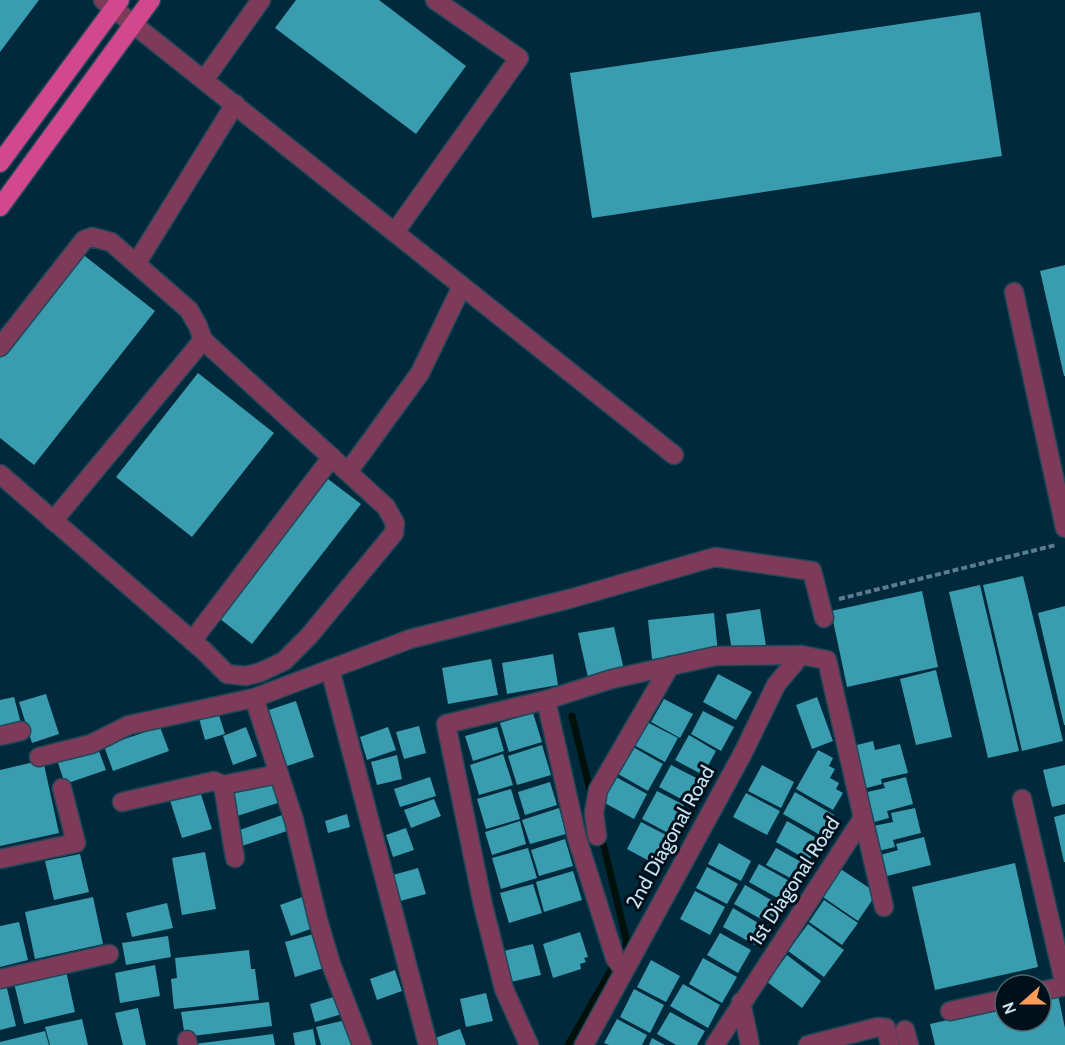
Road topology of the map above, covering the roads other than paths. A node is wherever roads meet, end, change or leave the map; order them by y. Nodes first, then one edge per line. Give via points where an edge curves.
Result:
1 (151, 0) edge
2 (261, 0) edge
3 (435, 0) edge
4 (112, 3) edge
5 (132, 25) junction
6 (204, 80) junction
7 (235, 104) junction
8 (0, 164) edge
9 (0, 207) edge
10 (395, 232) junction
11 (136, 264) junction
12 (462, 286) junction
13 (1014, 292) dead end
14 (203, 340) junction
15 (0, 347) edge
16 (674, 455) dead end
17 (332, 457) junction
18 (348, 472) junction
19 (0, 474) edge
20 (54, 521) junction
21 (1064, 528) edge
22 (824, 618) road end
23 (192, 641) junction
24 (801, 655) junction
25 (670, 666) junction
26 (330, 669) junction
27 (254, 698) junction
28 (546, 700) junction
29 (21, 731) dead end
30 (0, 736) edge
31 (39, 757) dead end
32 (279, 774) junction
33 (223, 785) junction
34 (62, 788) dead end
35 (1022, 799) dead end
36 (122, 802) dead end
37 (863, 818) junction
38 (597, 836) dead end
39 (235, 858) dead end
40 (0, 859) edge
41 (884, 907) dead end
42 (110, 954) dead end
43 (619, 964) junction
44 (0, 979) edge
45 (1065, 986) edge
46 (741, 1002) junction
47 (993, 1002) edge
48 (950, 1011) dead end
49 (362, 1045) edge
50 (428, 1045) edge
51 (529, 1045) edge
52 (584, 1045) edge
53 (715, 1045) edge
54 (750, 1045) edge
55 (808, 1045) edge
56 (890, 1045) edge

1 - 5 main road
2 - 6 street
3 - 10 street via 519,58
4 - 5 street
4 - 8 main road
5 - 6 street
5 - 9 main road
6 - 7 street
7 - 10 street
7 - 11 street
10 - 12 street
11 - 14 street via 189,310
11 - 15 street via 111,242 92,237 84,240
12 - 16 street
12 - 18 street via 420,373
13 - 21 street
14 - 17 street
14 - 20 street
17 - 18 street
17 - 23 street
18 - 23 street via 386,507 395,524 394,533 309,636 284,661 246,676 227,674
19 - 20 street
20 - 23 street
22 - 26 street via 812,571 715,557 410,639
24 - 25 street via 716,656
24 - 37 street, 1st Diagonal Road via 827,660
24 - 43 street, 2nd Diagonal Road via 776,685 743,753
25 - 28 street
25 - 38 street via 598,790 594,813
26 - 27 street
26 - 50 street
27 - 31 street via 129,725 91,744
27 - 32 street
28 - 43 street via 577,838
28 - 51 street via 446,724 504,989
29 - 30 street
32 - 33 street
32 - 49 street via 331,964
33 - 36 street via 214,781
33 - 39 street
34 - 40 street via 76,843
35 - 45 street
37 - 41 street
37 - 46 street, 1st Diagonal Road
42 - 44 street
43 - 52 street, 2nd Diagonal Road
46 - 53 street, 1st Diagonal Road
46 - 54 street
47 - 48 street
55 - 56 street via 878,1027 886,1028

